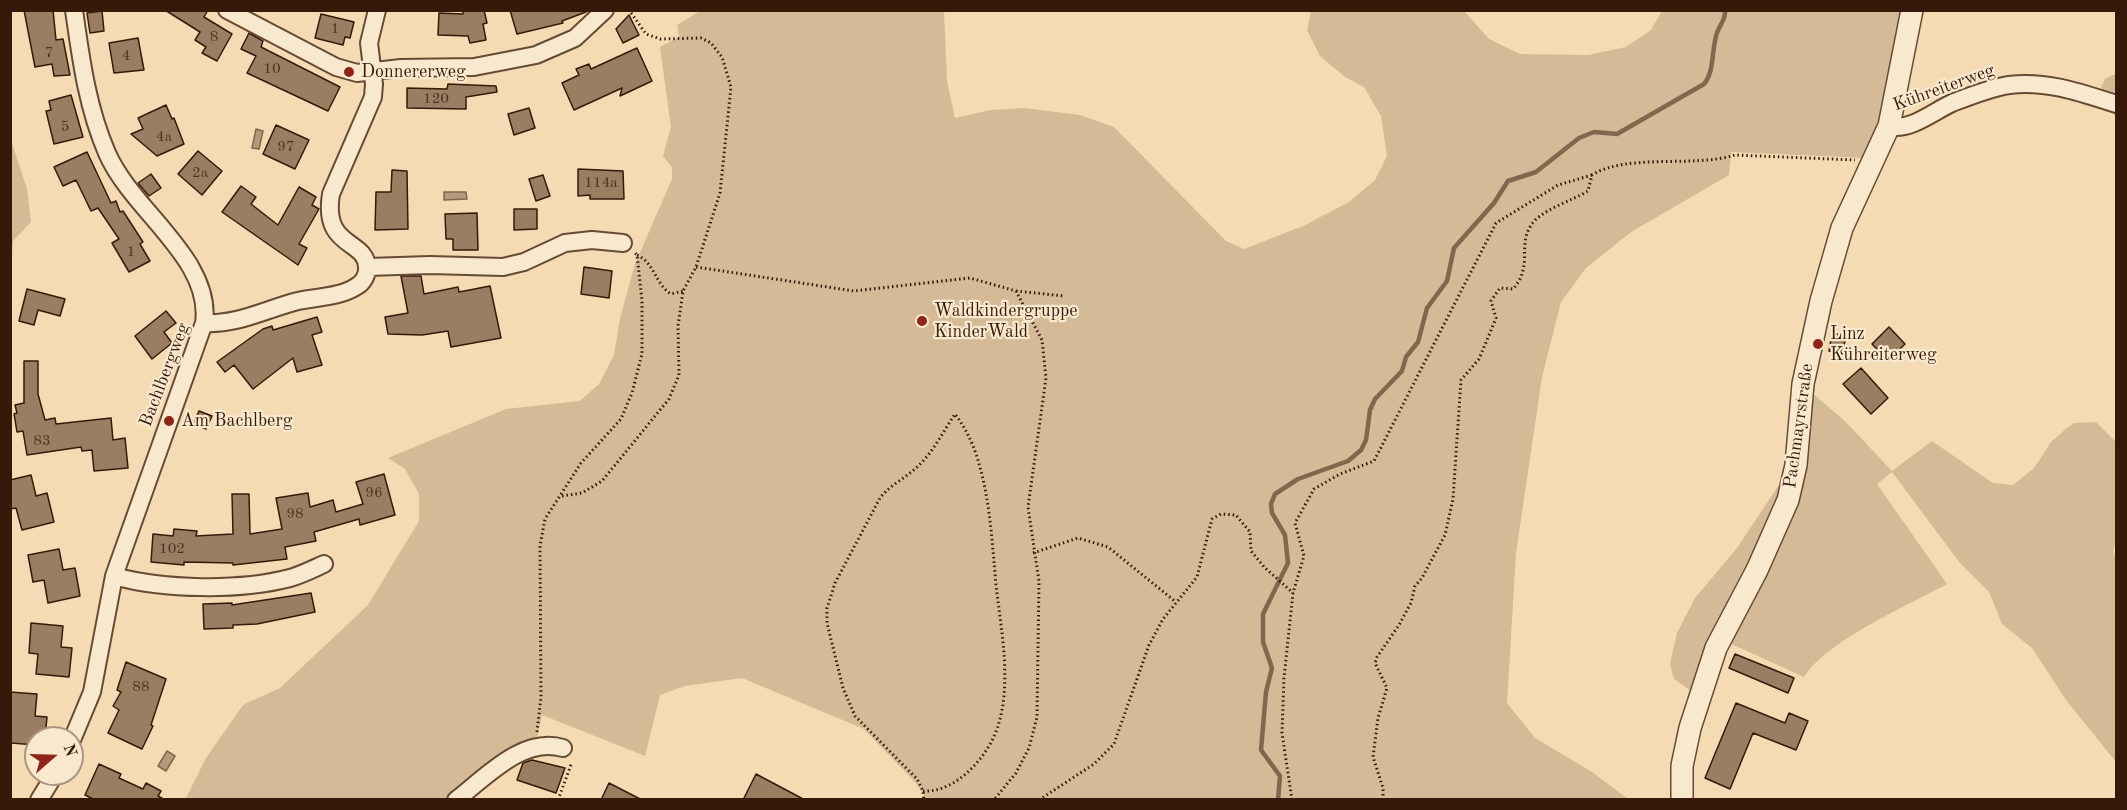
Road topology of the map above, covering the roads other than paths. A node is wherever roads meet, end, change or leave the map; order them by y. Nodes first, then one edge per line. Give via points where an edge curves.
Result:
1 (74, 10) edge
2 (227, 10) edge
3 (377, 10) edge
4 (605, 10) edge
5 (1912, 10) edge
6 (373, 72) junction
7 (2116, 104) edge
8 (1889, 126) junction
9 (623, 243) road end
10 (368, 267) junction
11 (204, 323) junction
12 (324, 564) dead end
13 (114, 576) junction
14 (78, 726) edge
15 (563, 748) dead end
16 (48, 786) edge
17 (39, 800) edge
18 (456, 800) edge
19 (1682, 800) edge

1 - 11 street via 83,75 107,153 133,197 195,271 203,293
2 - 6 street via 336,67 357,73
3 - 6 street via 369,43
4 - 6 street via 575,38 536,55 474,67
5 - 8 street, Pachmayrstraße
6 - 10 street via 373,97 329,206 333,229 364,257
7 - 8 street, Kühreiterweg via 2046,85 2009,85 1951,104 1907,126
8 - 19 street, Pachmayrstraße via 1842,228 1803,384 1796,465 1788,500 1716,648 1690,728 1682,766
9 - 10 street via 565,243 503,267
10 - 11 street, Bachlbergweg via 358,286 345,292 240,320
11 - 13 street, Bachlbergweg
12 - 13 street via 293,578 244,585 175,584
13 - 14 street, Bachlbergweg via 92,692
15 - 18 street via 539,745 513,756
16 - 17 street

